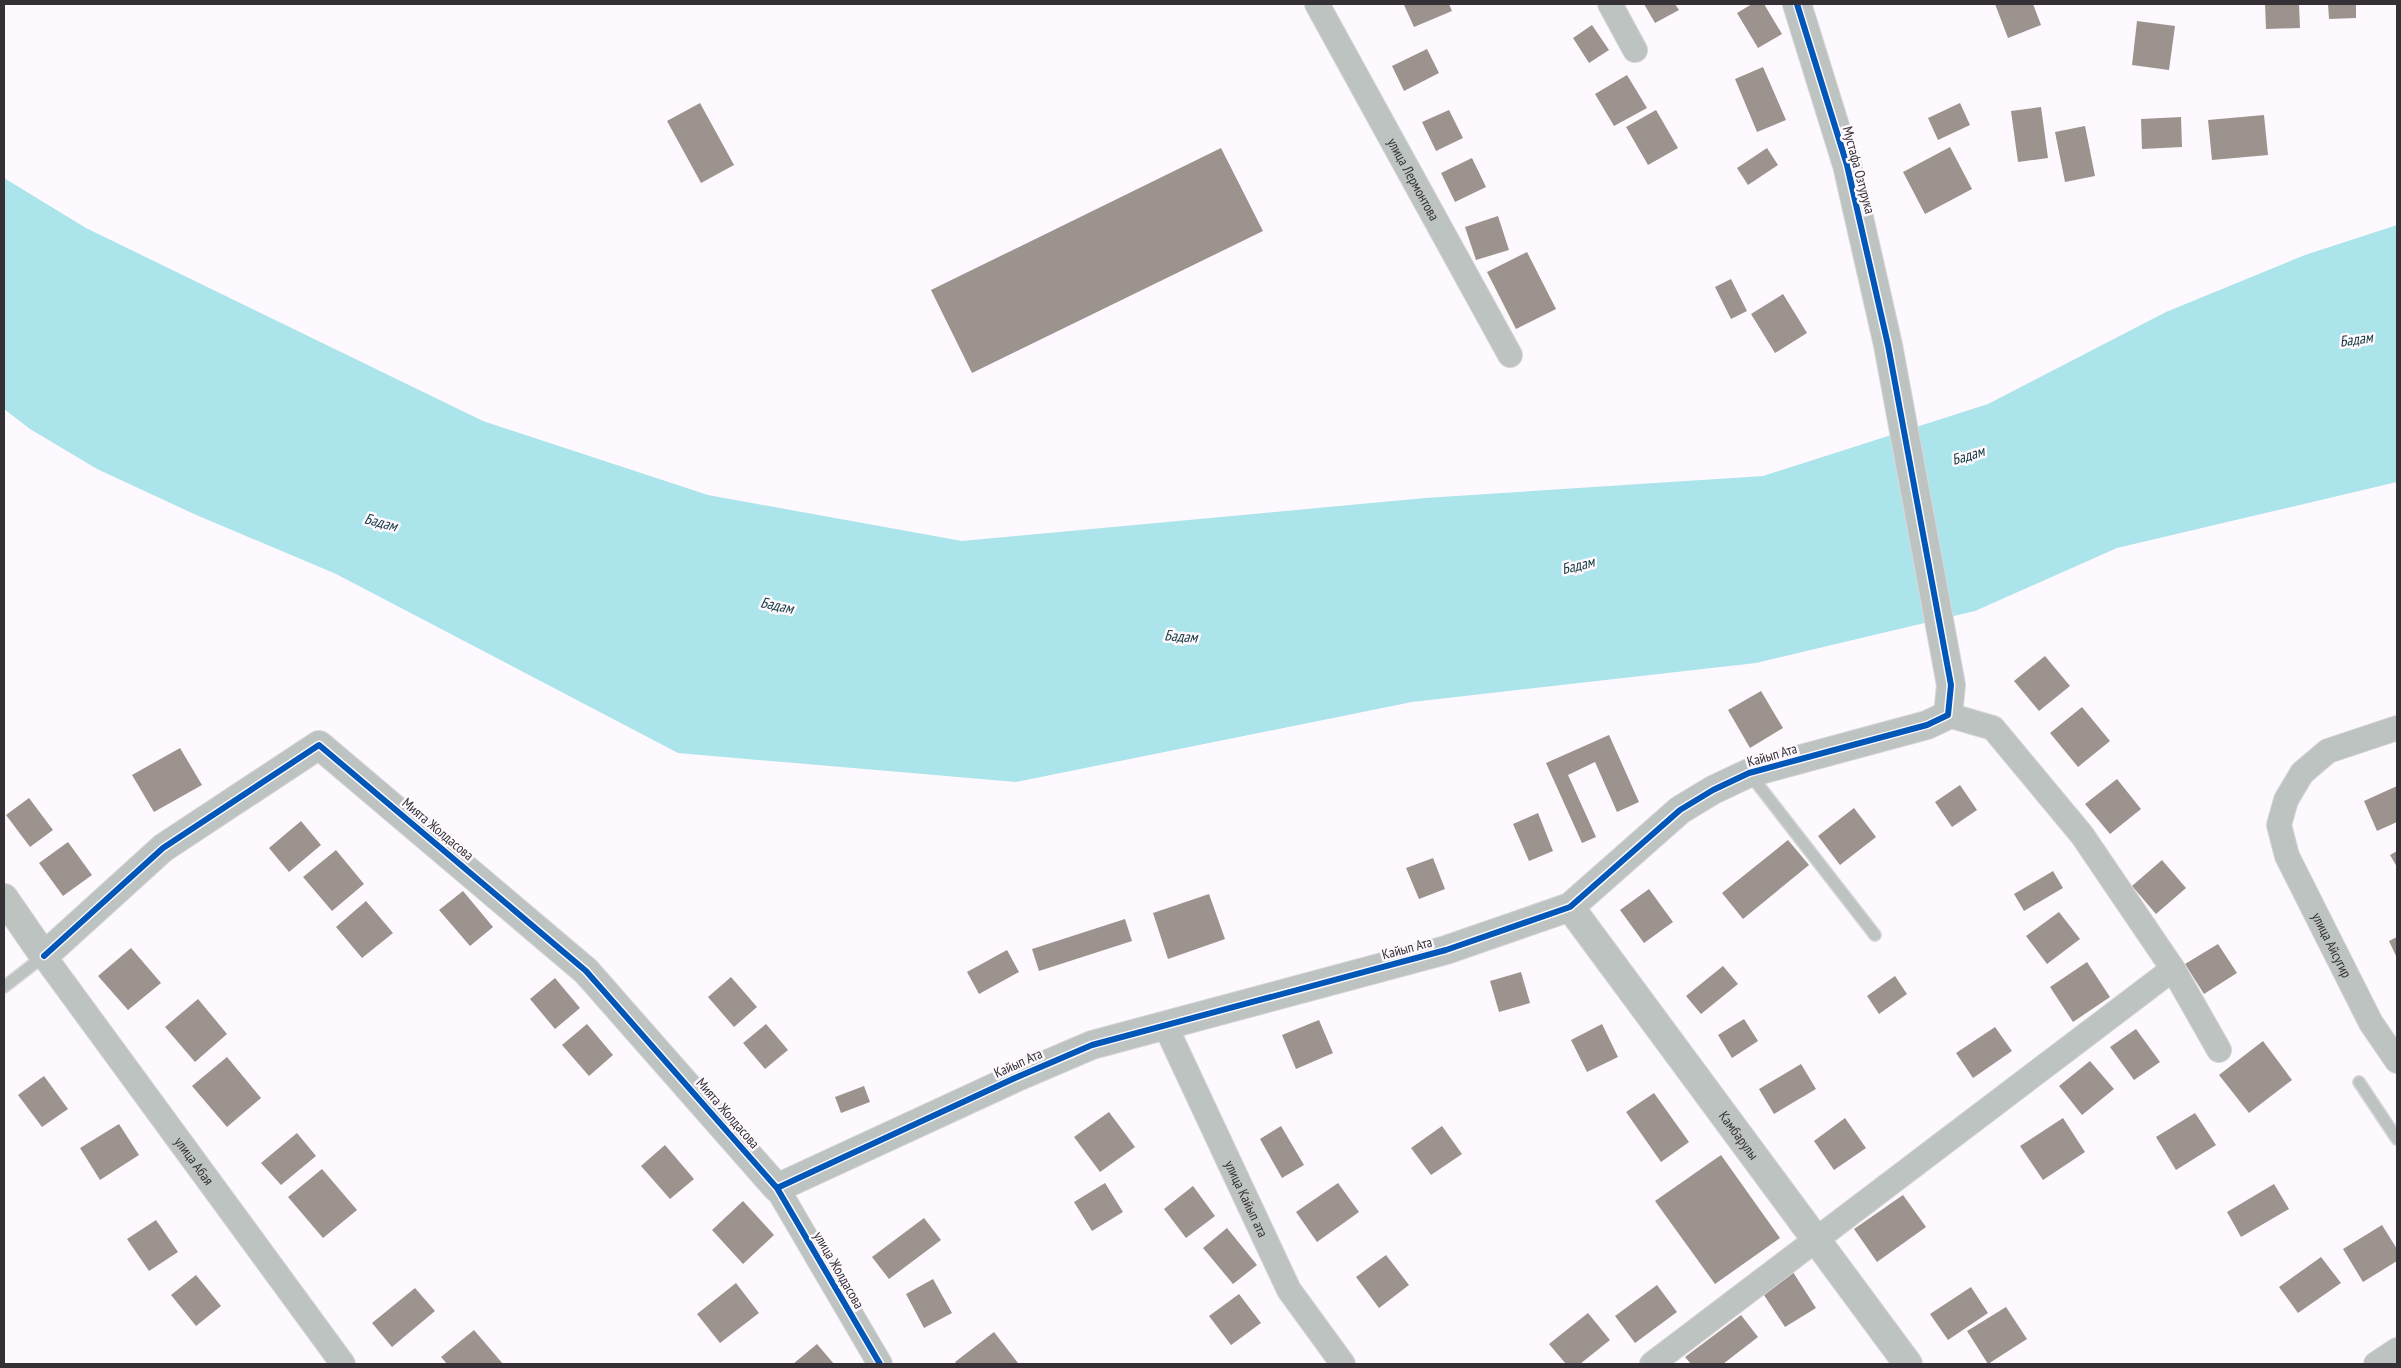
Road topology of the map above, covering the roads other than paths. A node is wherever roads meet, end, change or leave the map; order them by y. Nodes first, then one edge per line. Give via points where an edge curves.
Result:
1 (1316, 4) edge
2 (1610, 4) edge
3 (1797, 4) edge
4 (1636, 50) dead end
5 (1510, 354) dead end
6 (1948, 715) junction
7 (2397, 728) edge
8 (1749, 773) junction
9 (4, 898) edge
10 (1570, 906) junction
11 (1875, 935) dead end
12 (44, 956) junction
13 (2173, 969) junction
14 (4, 987) edge
15 (1165, 1025) junction
16 (2219, 1050) dead end
17 (2397, 1061) edge
18 (2359, 1082) dead end
19 (2397, 1139) edge
20 (777, 1188) junction
21 (1816, 1239) junction
22 (2397, 1350) edge
23 (343, 1364) edge
24 (880, 1364) edge
25 (1343, 1364) edge
26 (1652, 1364) edge
27 (1908, 1364) edge
28 (2376, 1364) edge

1 - 5 street, улица Лермонтова
2 - 4 street
3 - 6 street, Мустафа Озтурука via 1847,165 1888,345 1951,685
6 - 8 street, Кайып Ата via 1928,725
6 - 13 street via 1993,728 2082,835
7 - 17 street, улица Айсугир via 2328,751 2302,773 2286,800 2279,825 2288,856 2370,1023
8 - 10 street, Кайып Ата via 1680,810
8 - 11 lane
9 - 12 street
10 - 15 street, Кайып Ата via 1446,950
10 - 21 street, Камбарулы
12 - 14 lane
12 - 20 street, Мията Жолдасова via 163,848 319,745 586,971
12 - 23 street, улица Абая
13 - 16 street
13 - 21 street
15 - 20 street, Кайып Ата via 1092,1045
15 - 25 street, улица Кайып ата via 1289,1290
18 - 19 lane
20 - 24 street, улица Жолдасова
21 - 26 street
21 - 27 street, Камбарулы
22 - 28 street

